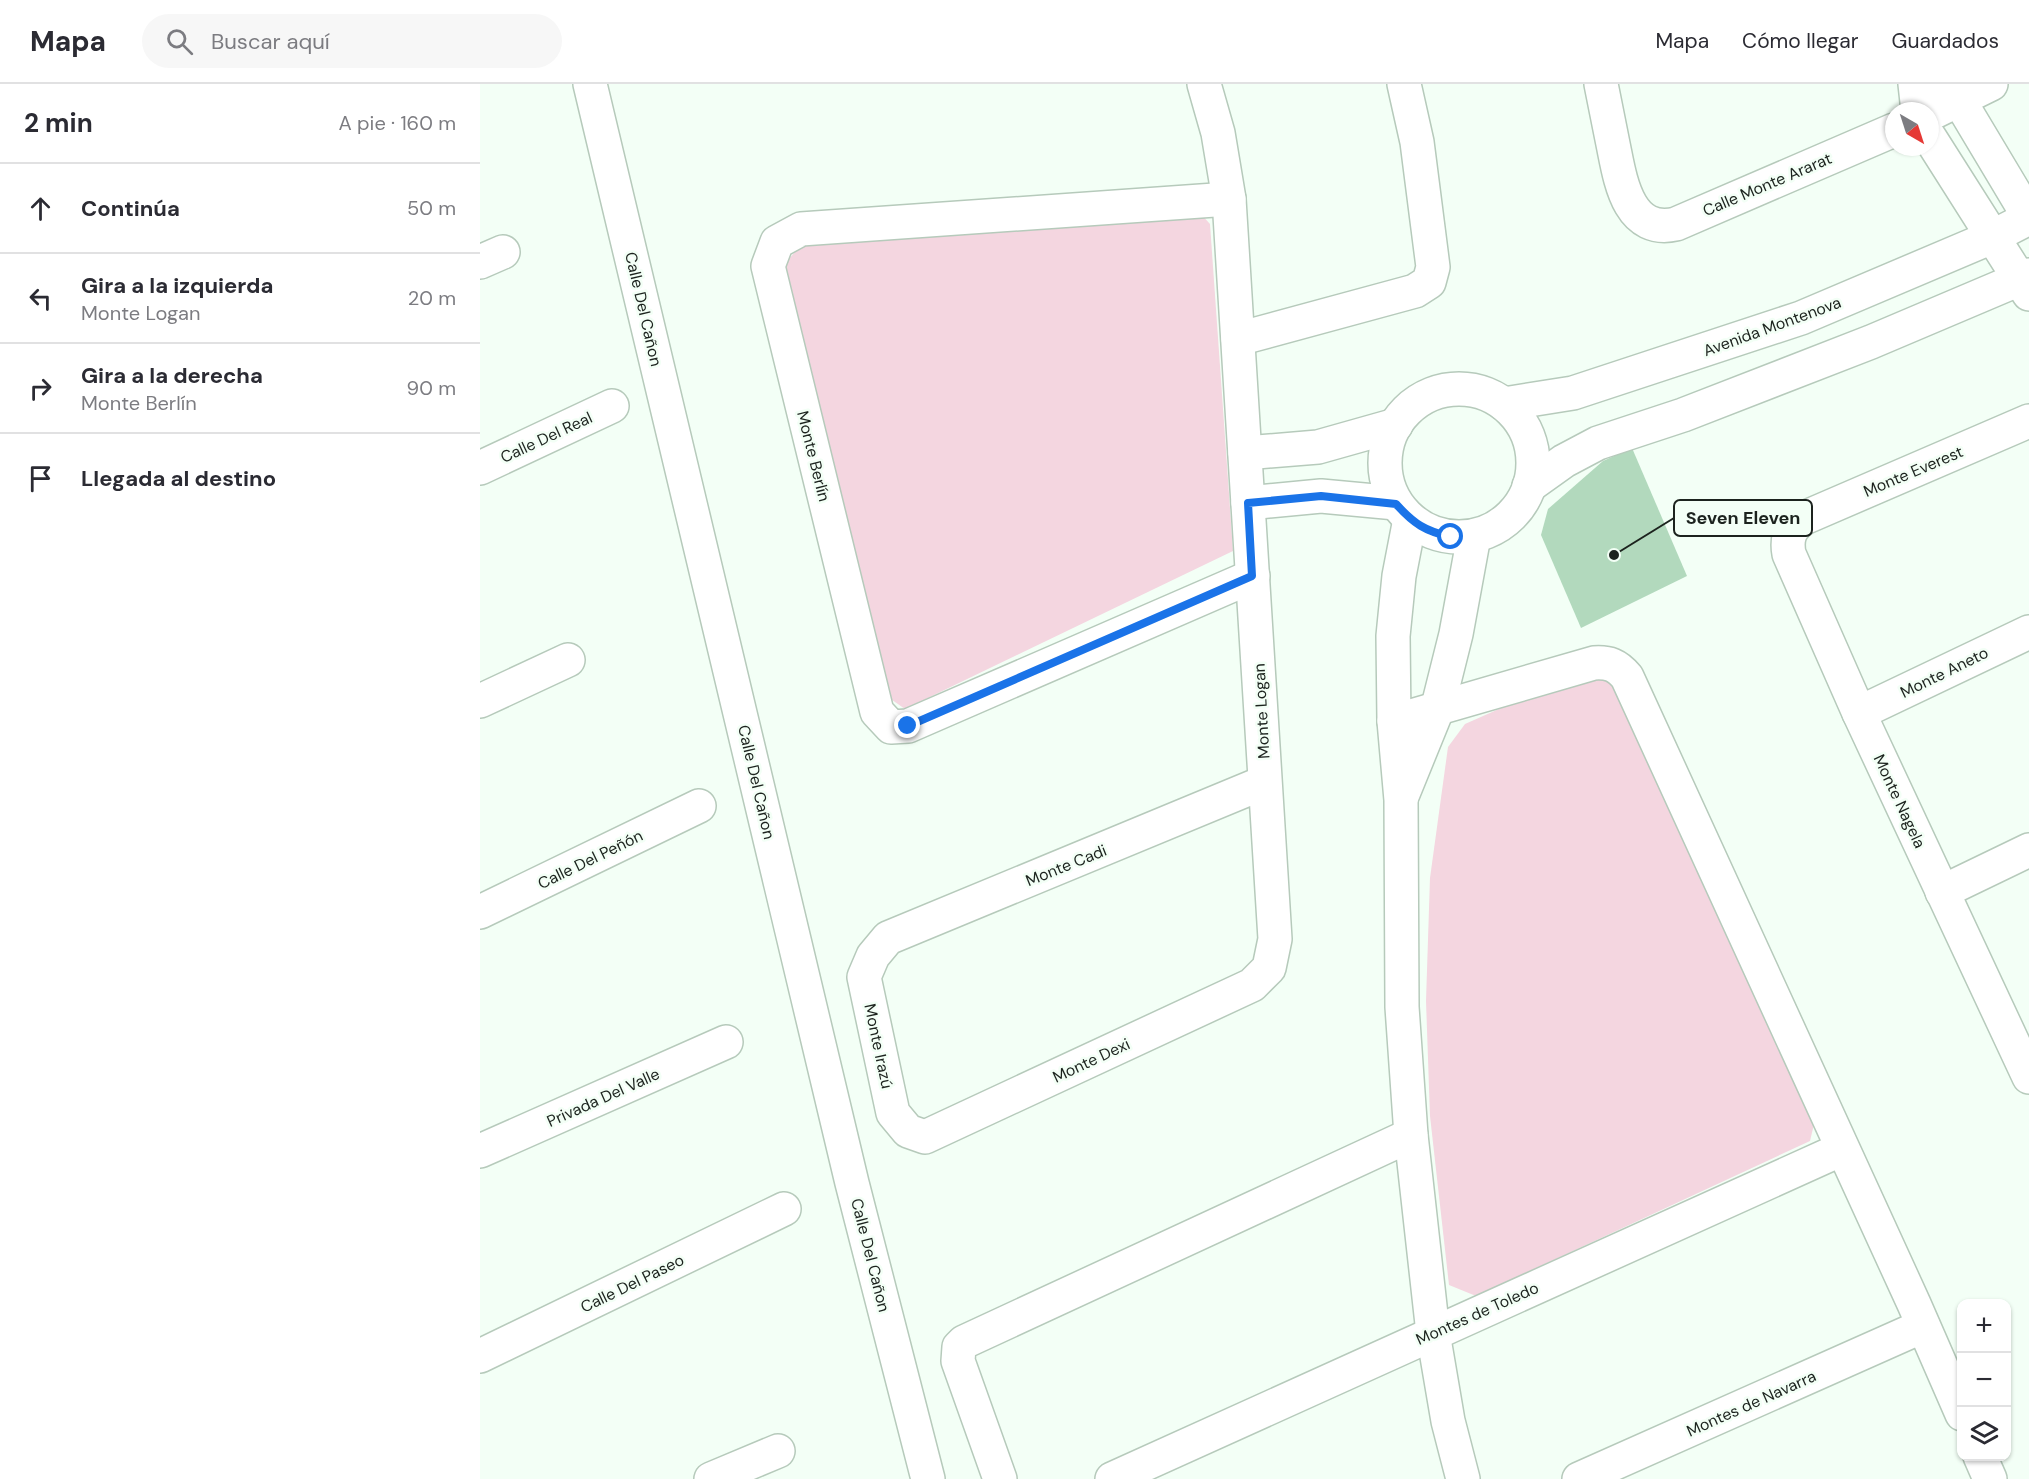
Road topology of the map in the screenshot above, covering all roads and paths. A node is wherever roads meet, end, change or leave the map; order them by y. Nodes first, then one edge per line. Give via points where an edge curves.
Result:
1 (590, 84) edge
2 (1204, 84) edge
3 (1404, 84) edge
4 (1601, 84) edge
5 (1915, 84) edge
6 (1991, 84) edge
7 (1949, 92) edge
8 (1916, 102) edge
9 (1939, 104) edge
10 (1885, 134) edge
11 (1939, 152) edge
12 (1229, 200) junction
13 (2029, 217) edge
14 (1992, 237) junction
15 (2026, 283) edge
16 (1238, 339) junction
17 (1504, 404) junction
18 (612, 406) dead end
19 (2029, 421) edge
20 (1396, 425) junction
21 (1245, 453) junction
22 (480, 468) edge
23 (1529, 486) junction
24 (1248, 503) junction
25 (1403, 511) junction
26 (1797, 522) joint
27 (1474, 536) junction
28 (1252, 576) junction
29 (2029, 632) edge
30 (568, 660) dead end
31 (480, 701) edge
32 (1437, 710) junction
33 (1859, 713) junction
34 (1394, 721) junction
35 (1265, 782) junction
36 (1401, 800) junction
37 (699, 806) dead end
38 (2029, 850) edge
39 (1942, 892) junction
40 (480, 912) edge
41 (873, 956) joint
42 (1269, 968) joint
43 (726, 1042) dead end
44 (2027, 1066) edge
45 (908, 1131) joint
46 (1411, 1135) junction
47 (1842, 1149) junction
48 (480, 1151) edge
49 (784, 1209) dead end
50 (1923, 1326) junction
51 (1433, 1333) junction
52 (480, 1356) edge
53 (1959, 1407) edge
54 (778, 1451) dead end
55 (1982, 1461) edge
56 (711, 1479) edge
57 (928, 1479) edge
58 (1000, 1479) edge
59 (1112, 1479) edge
60 (1463, 1479) edge
61 (1579, 1479) edge
62 (1990, 1479) edge

1 - 57 street, Calle Del Cañon via 852,1184
2 - 12 street, Monte Logan via 1218,133
3 - 16 street via 1417,142 1433,267 1429,282 1415,291
4 - 10 street, Calle Monte Ararat via 1623,189 1640,216 1658,225 1676,224
5 - 8 street
6 - 7 street
7 - 9 street
7 - 13 street
11 - 14 street
12 - 16 street, Monte Logan
12 - 28 street, Monte Berlín via 801,229 777,242 768,266 877,712 891,727 908,726
13 - 14 street, Avenida Montenova
14 - 15 street
14 - 17 street, Avenida Montenova via 1801,318 1573,393
15 - 23 street via 1683,415 1598,443
16 - 21 street, Monte Logan
17 - 20 street via 1467,389 1446,390 1409,408
17 - 23 street via 1520,421 1530,442 1533,464
18 - 22 street, Calle Del Real
19 - 26 street, Monte Everest
20 - 21 street via 1318,447
20 - 25 street via 1387,444 1384,464 1388,485
21 - 24 street, Monte Logan
23 - 27 street via 1521,504 1508,518
24 - 25 street via 1321,496
24 - 28 street, Monte Logan
25 - 27 street via 1429,531 1451,537
25 - 34 street via 1393,636
26 - 33 street, Monte Nagela via 1788,537 1789,554
27 - 32 street
28 - 35 street, Monte Logan
29 - 33 street, Monte Aneto
30 - 31 street
32 - 34 street
32 - 36 street
32 - 47 street via 1594,663 1605,662 1621,670
33 - 39 street, Monte Nagela
34 - 36 street
35 - 41 street, Monte Cadi via 888,938
35 - 42 street, Monte Logan via 1275,939
36 - 46 street via 1402,1007
37 - 40 street, Calle Del Peñón
38 - 39 street
39 - 44 street, Monte Nagela
41 - 45 street, Monte Irazú via 864,977 892,1113
42 - 45 street, Monte Dexi via 1252,985 925,1137
43 - 48 street, Privada Del Valle
46 - 51 street
46 - 58 street via 964,1342 959,1347 958,1361
47 - 50 street
47 - 51 street, Montes de Toledo
49 - 52 street, Calle Del Paseo
50 - 53 street
50 - 61 street, Montes de Navarra
51 - 59 street, Montes de Toledo
51 - 60 street via 1448,1421
54 - 56 street
55 - 62 street

